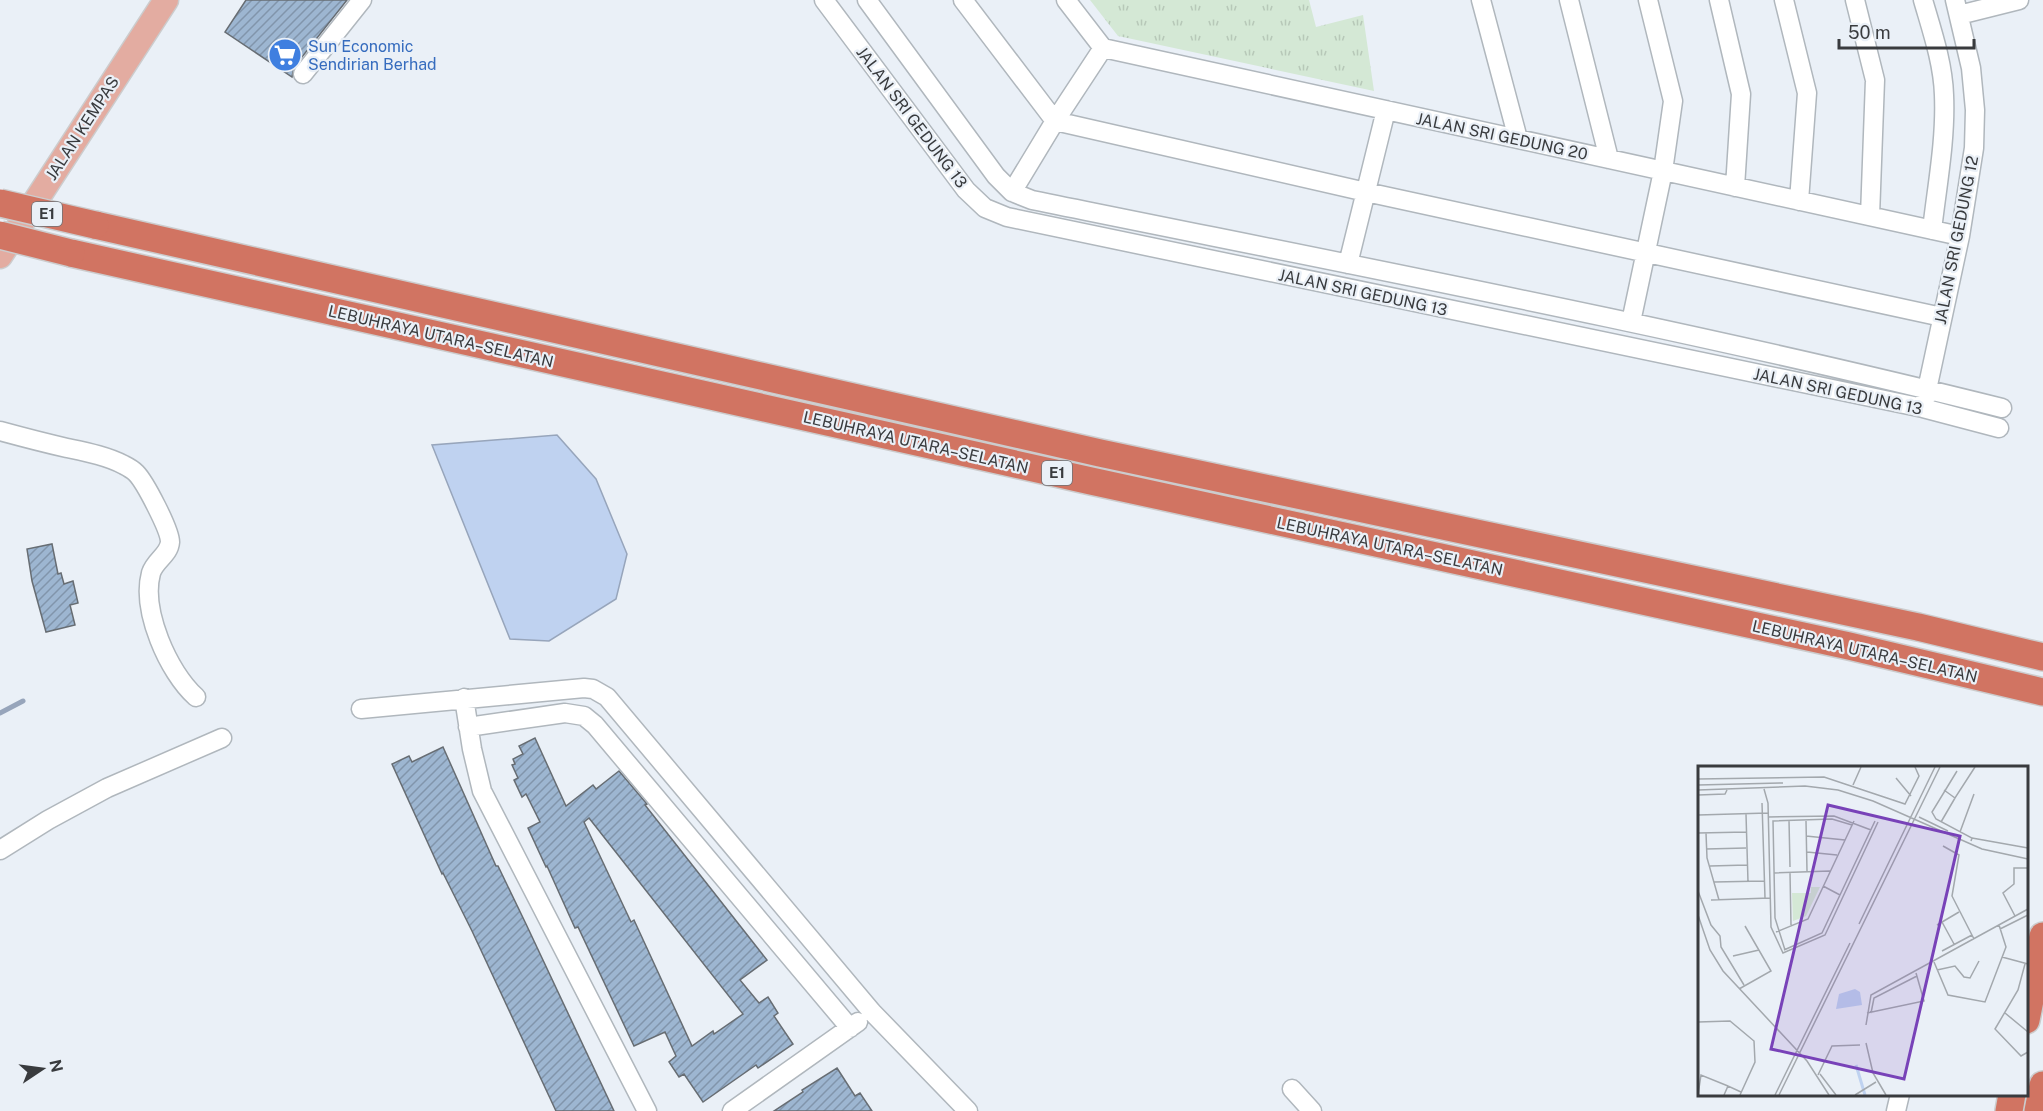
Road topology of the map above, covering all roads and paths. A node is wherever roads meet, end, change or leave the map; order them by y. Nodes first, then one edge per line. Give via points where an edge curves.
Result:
1 (166, 0) edge
2 (362, 0) edge
3 (824, 0) edge
4 (867, 0) edge
5 (963, 0) edge
6 (1066, 0) edge
7 (1481, 0) edge
8 (1569, 0) edge
9 (1648, 0) edge
10 (1719, 0) edge
11 (1784, 0) edge
12 (1855, 0) edge
13 (1923, 0) edge
14 (2019, 0) edge
15 (1957, 8) edge
16 (1103, 48) junction
17 (303, 74) dead end
18 (1386, 110) junction
19 (1055, 121) junction
20 (1518, 139) junction
21 (1609, 159) junction
22 (1663, 171) junction
23 (1735, 187) junction
24 (1012, 192) junction
25 (1366, 192) junction
26 (1798, 201) junction
27 (0, 203) edge
28 (1870, 216) junction
29 (1932, 230) junction
30 (0, 236) edge
31 (1960, 236) junction
32 (1645, 252) junction
33 (0, 256) edge
34 (1348, 264) junction
35 (1941, 316) junction
36 (1631, 322) junction
37 (1927, 389) junction
38 (1923, 408) junction
39 (2002, 408) dead end
40 (1999, 428) dead end
41 (0, 431) edge
42 (2043, 657) edge
43 (2043, 692) edge
44 (196, 697) dead end
45 (464, 698) junction
46 (361, 709) dead end
47 (468, 727) junction
48 (222, 738) dead end
49 (0, 850) edge
50 (2043, 936) edge
51 (2028, 1010) edge
52 (872, 1012) junction
53 (850, 1028) junction
54 (2043, 1085) edge
55 (1292, 1089) dead end
56 (1900, 1096) edge
57 (2012, 1096) edge
58 (647, 1111) edge
59 (732, 1111) edge
60 (968, 1111) edge
61 (1312, 1111) edge
62 (1896, 1111) edge
63 (2009, 1111) edge
64 (2038, 1111) edge

1 - 33 main road, JALAN KEMPAS
2 - 17 street
3 - 38 street, JALAN SRI GEDUNG 13 via 966,190 985,208 1006,217
4 - 24 street, JALAN SRI GEDUNG 13 via 996,176
5 - 19 street
6 - 16 street
7 - 20 street
8 - 21 street
9 - 22 street via 1673,101
10 - 23 street via 1741,94
11 - 26 street via 1807,93
12 - 28 street via 1875,80
13 - 29 street, JALAN SRI GEDUNG 12 via 1944,96
14 - 15 street
15 - 31 street, JALAN SRI GEDUNG 12 via 1971,68 1975,110 1974,148
16 - 18 street, JALAN SRI GEDUNG 20
16 - 19 street
18 - 20 street, JALAN SRI GEDUNG 20
18 - 25 street
19 - 24 street
19 - 25 street
20 - 21 street, JALAN SRI GEDUNG 20
21 - 22 street, JALAN SRI GEDUNG 20
22 - 23 street, JALAN SRI GEDUNG 20
22 - 32 street
23 - 26 street, JALAN SRI GEDUNG 20
24 - 34 street, JALAN SRI GEDUNG 13 via 1032,200
25 - 32 street
25 - 34 street
26 - 28 street, JALAN SRI GEDUNG 20
27 - 42 highway, LEBUHRAYA UTARA–SELATAN / E1, bridge via 1100,453
28 - 29 street, JALAN SRI GEDUNG 20
29 - 31 street, JALAN SRI GEDUNG 20
30 - 43 highway, LEBUHRAYA UTARA–SELATAN / E1, bridge
31 - 35 street, JALAN SRI GEDUNG 12
32 - 35 street
32 - 36 street
34 - 36 street, JALAN SRI GEDUNG 13
35 - 37 street, JALAN SRI GEDUNG 12
36 - 37 street, JALAN SRI GEDUNG 13
37 - 38 street, JALAN SRI GEDUNG 12
37 - 39 street, JALAN SRI GEDUNG 13
38 - 40 street, JALAN SRI GEDUNG 13
41 - 44 street via 123,465 143,482 170,539 167,552 152,570 149,607 172,664
45 - 46 street
45 - 47 street
45 - 52 street via 584,688 607,697
47 - 53 street via 565,713 584,716
47 - 58 street via 482,791
48 - 49 street via 107,788
50 - 51 highway
52 - 53 street
52 - 60 street
53 - 59 street
54 - 64 highway
55 - 61 street
56 - 62 street
57 - 63 highway

